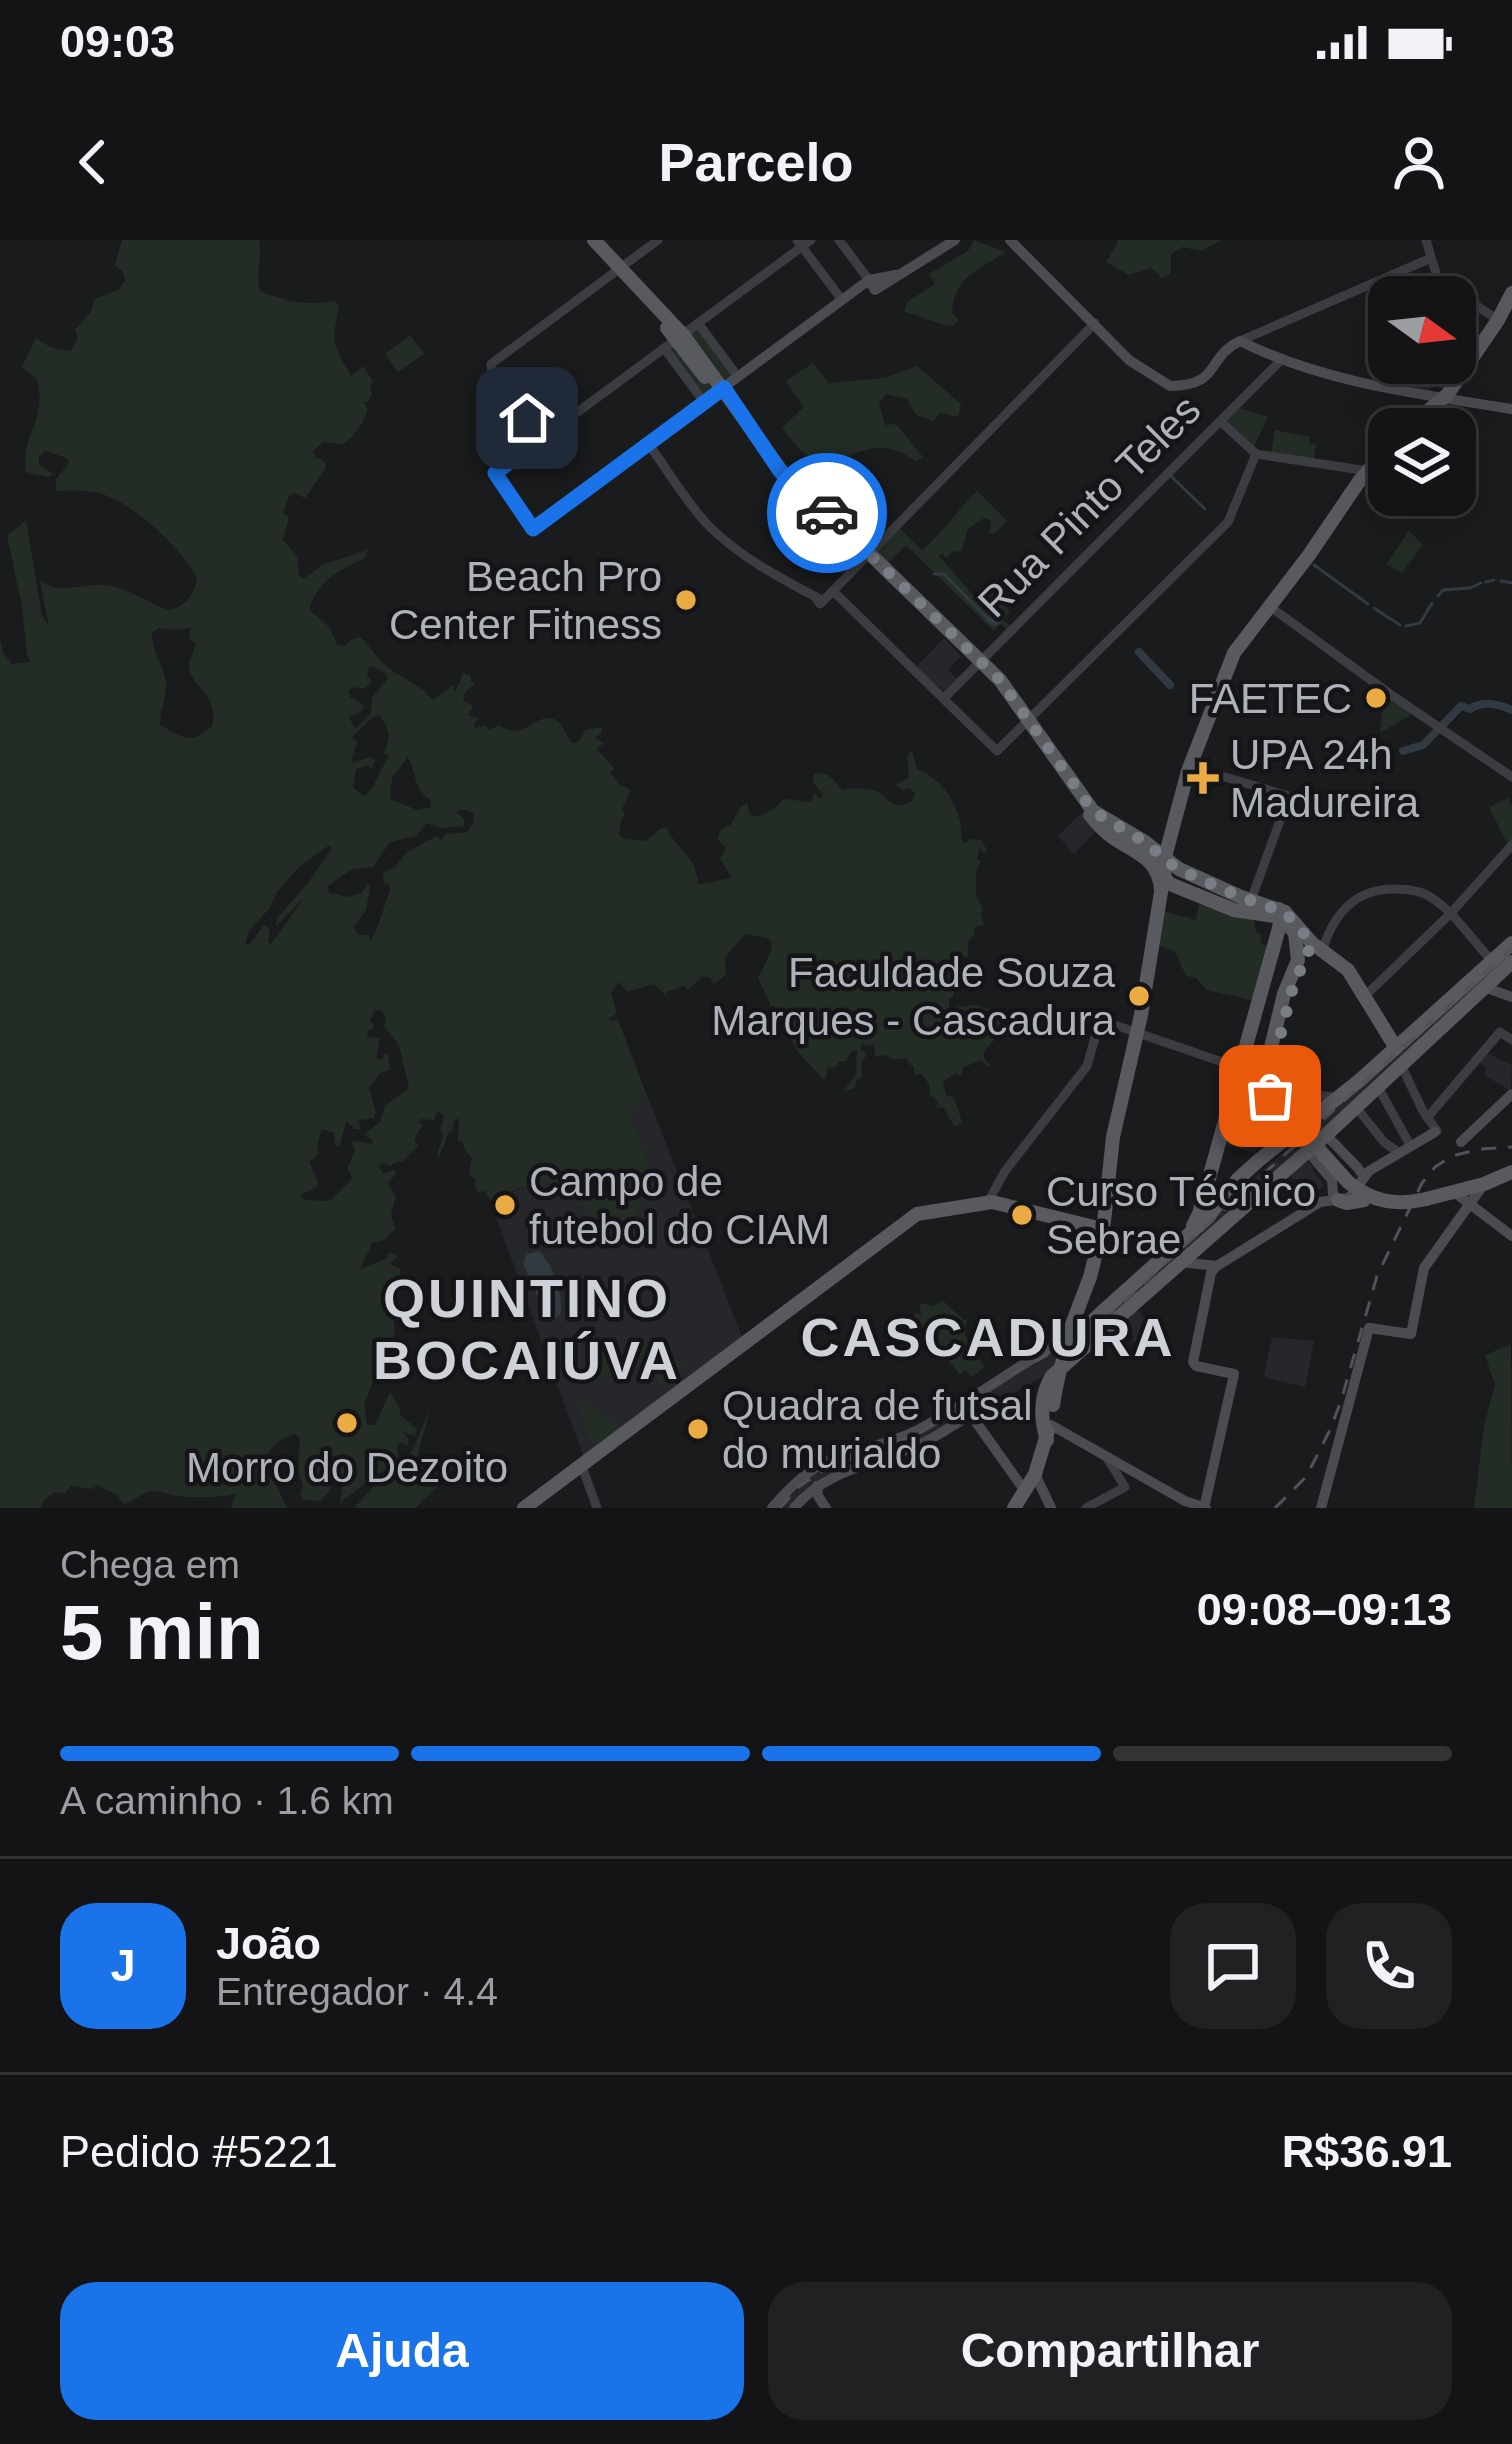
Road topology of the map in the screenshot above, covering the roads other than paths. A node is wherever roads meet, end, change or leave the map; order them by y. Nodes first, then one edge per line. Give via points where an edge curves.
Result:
1 (590, 240) edge
2 (658, 240) edge
3 (839, 240) edge
4 (955, 240) edge
5 (1010, 240) edge
6 (1426, 240) edge
7 (803, 242) edge
8 (1431, 258) junction
9 (616, 271) junction
10 (1391, 276) edge
11 (868, 280) junction
12 (1368, 286) edge
13 (1512, 297) edge
14 (842, 301) junction
15 (1498, 320) junction
16 (698, 323) junction
17 (1095, 323) junction
18 (674, 340) junction
19 (1240, 341) junction
20 (1476, 354) edge
21 (1281, 360) junction
22 (738, 377) junction
23 (1455, 384) edge
24 (715, 394) junction
25 (1444, 399) junction
26 (1434, 408) edge
27 (1512, 409) edge
28 (1221, 422) junction
29 (545, 436) junction
30 (650, 445) junction
31 (1256, 454) junction
32 (1368, 471) joint
33 (1368, 476) edge
34 (867, 556) junction
35 (823, 598) junction
36 (1270, 607) junction
37 (978, 663) junction
38 (944, 698) junction
39 (1027, 722) junction
40 (1190, 771) junction
41 (1512, 777) edge
42 (1095, 817) junction
43 (1512, 845) edge
44 (1165, 868) junction
45 (1270, 909) junction
46 (1450, 914) junction
47 (1512, 943) edge
48 (1311, 946) junction
49 (1492, 961) junction
50 (1512, 962) edge
51 (1484, 987) junction
52 (1365, 996) junction
53 (1512, 997) edge
54 (1138, 1032) junction
55 (1512, 1040) edge
56 (1396, 1048) junction
57 (1401, 1065) junction
58 (1240, 1068) junction
59 (1270, 1076) junction
60 (1377, 1086) junction
61 (1512, 1094) edge
62 (1338, 1098) junction
63 (1355, 1106) junction
64 (1427, 1118) junction
65 (1436, 1132) junction
66 (1320, 1146) junction
67 (1404, 1149) junction
68 (1341, 1174) junction
69 (1511, 1176) edge
70 (1486, 1183) junction
71 (1364, 1187) junction
72 (1454, 1192) junction
73 (1336, 1198) junction
74 (1430, 1198) junction
75 (988, 1202) junction
76 (1471, 1204) junction
77 (1100, 1228) junction
78 (1190, 1231) junction
79 (1512, 1236) edge
80 (1181, 1262) junction
81 (1216, 1267) junction
82 (1092, 1271) junction
83 (1117, 1298) junction
84 (1081, 1301) junction
85 (1065, 1340) junction
86 (1052, 1404) junction
87 (1050, 1429) junction
88 (1103, 1454) junction
89 (581, 1464) junction
90 (1034, 1484) junction
91 (815, 1491) junction
92 (524, 1508) edge
93 (597, 1508) edge
94 (772, 1508) edge
95 (794, 1508) edge
96 (826, 1508) edge
97 (1017, 1508) edge
98 (1051, 1508) edge
99 (1086, 1508) edge
100 (1205, 1508) edge
101 (1322, 1508) edge

1 - 9 main road
2 - 9 street
3 - 11 street
4 - 11 main road via 875,290
5 - 17 main road
6 - 8 street
7 - 14 street
7 - 16 street
8 - 10 street
8 - 15 street via 1438,280
9 - 18 main road
9 - 29 street via 490,368
11 - 14 main road
12 - 19 street
13 - 15 main road
13 - 25 main road
14 - 22 main road
15 - 20 main road
16 - 18 street
16 - 22 street
17 - 19 main road via 1131,362 1173,386 1204,379
17 - 34 street
18 - 24 main road
18 - 29 street
19 - 21 main road
21 - 25 main road
21 - 28 street, Rua Pinto Teles
22 - 24 main road
23 - 25 main road
24 - 30 street
24 - 34 main road via 786,485
25 - 26 main road
25 - 27 main road
28 - 31 street
28 - 37 street, Rua Pinto Teles
29 - 30 street via 495,473 533,529
30 - 35 street via 717,533
31 - 32 street
31 - 39 street via 1228,522
32 - 36 main road
33 - 36 main road
34 - 35 street
34 - 37 main road
35 - 38 street
36 - 40 main road via 1237,656
36 - 41 street
37 - 38 street, Rua Pinto Teles
37 - 39 main road
38 - 39 street via 998,748
39 - 42 main road
40 - 44 main road
40 - 45 street via 1289,799
42 - 44 main road via 1145,842
42 - 44 main road via 1159,872
42 - 45 main road via 1174,880 1238,908
43 - 46 street
44 - 45 main road
44 - 45 main road via 1171,884 1234,910
44 - 54 main road
45 - 48 main road via 1292,918
45 - 58 main road
46 - 48 street via 1425,893 1374,891 1343,909
46 - 49 street
46 - 52 street
47 - 49 main road
48 - 52 main road via 1346,969
48 - 59 main road via 1284,994
49 - 56 main road
50 - 51 main road
51 - 53 main road
51 - 57 main road
52 - 56 main road
54 - 58 street
54 - 75 street via 1100,1020 1087,1066
54 - 77 main road
55 - 64 street via 1500,1033
56 - 62 main road
57 - 60 main road
57 - 64 street
58 - 59 street
58 - 78 main road
59 - 62 street
59 - 66 main road, bridge via 1278,1104
60 - 63 main road
60 - 67 street
61 - 65 main road via 1461,1142
62 - 78 main road via 1259,1160
63 - 66 main road
63 - 67 street via 1384,1142
64 - 65 street
65 - 67 main road
66 - 68 main road, bridge
66 - 71 main road
66 - 73 main road
66 - 74 main road, bridge via 1365,1194 1396,1203
66 - 80 main road
67 - 71 main road via 1368,1172
68 - 71 main road
68 - 73 main road
69 - 70 main road
70 - 72 main road
70 - 76 main road
71 - 73 main road via 1347,1203
71 - 74 main road, bridge
72 - 74 main road
72 - 76 main road
73 - 81 main road
75 - 77 main road
75 - 89 main road via 917,1214
76 - 79 main road
76 - 101 main road via 1424,1268 1411,1334 1370,1328
77 - 82 main road
78 - 83 main road
80 - 81 main road
80 - 87 main road via 1048,1381 1042,1421
81 - 100 main road via 1193,1362 1234,1374
82 - 83 main road via 1096,1297
82 - 84 main road
83 - 85 main road
83 - 86 main road, bridge via 1068,1346
84 - 85 main road via 1060,1335
84 - 86 main road, bridge
85 - 94 main road via 920,1429 832,1459
86 - 87 main road
87 - 88 main road
87 - 90 main road
88 - 99 street via 1125,1487
88 - 100 main road
89 - 92 main road
89 - 93 street
90 - 91 main road via 1020,1484 971,1415
90 - 97 main road
90 - 98 main road
91 - 95 main road
91 - 96 main road

